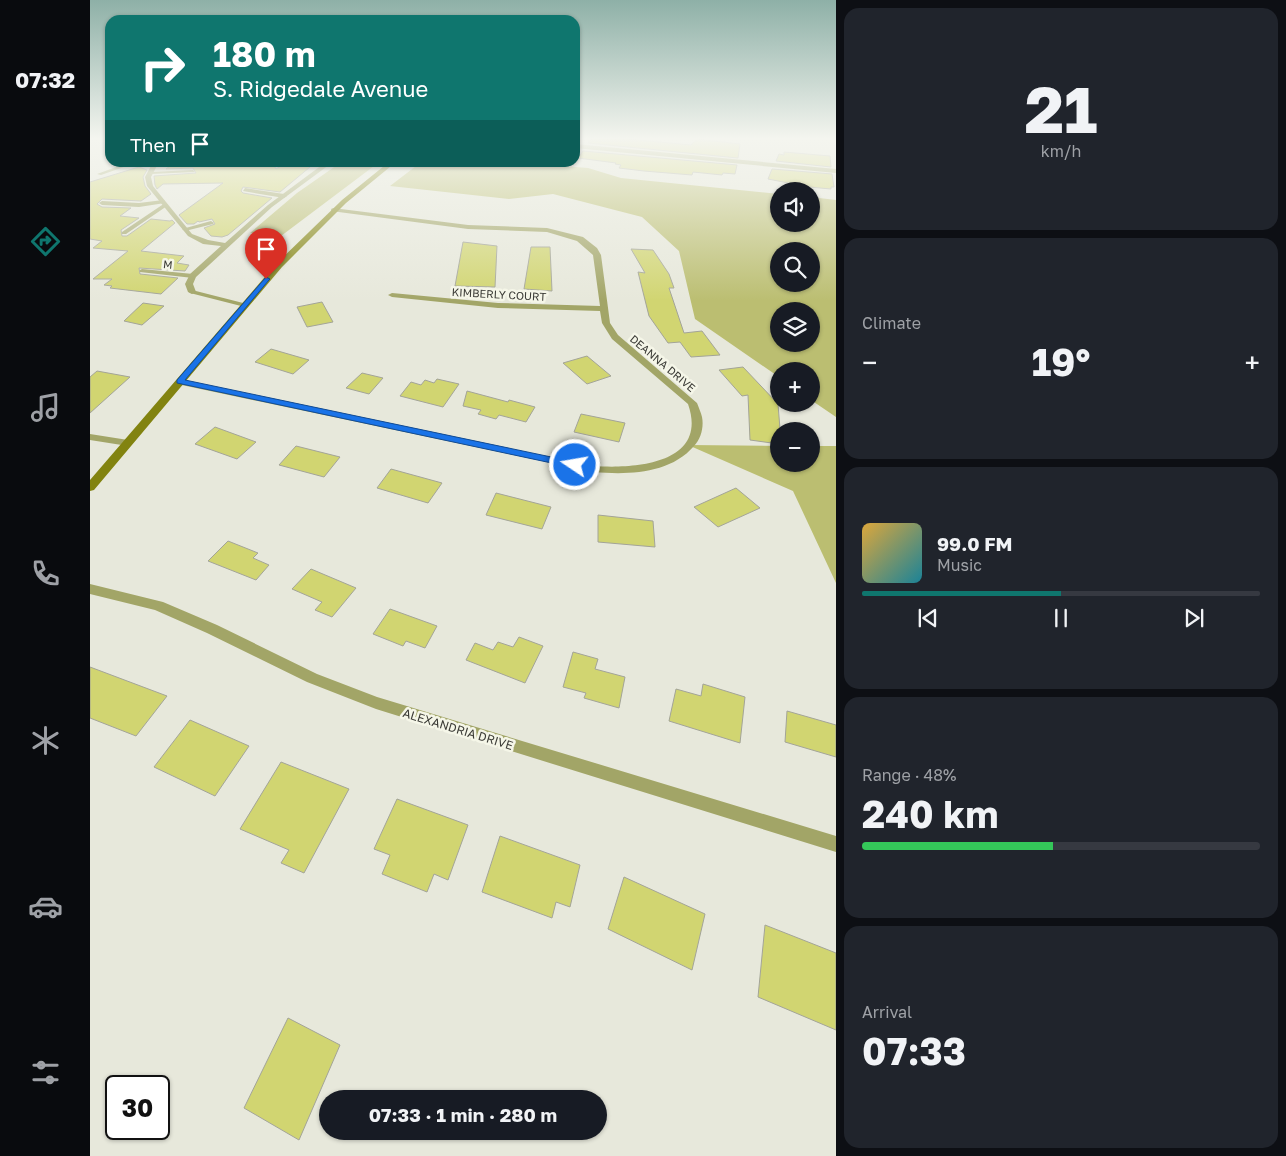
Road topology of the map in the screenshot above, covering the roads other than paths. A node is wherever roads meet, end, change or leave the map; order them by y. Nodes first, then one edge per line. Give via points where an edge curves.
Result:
1 (155, 193) edge
2 (264, 193) edge
3 (288, 193) edge
4 (354, 193) edge
5 (284, 196) junction
6 (102, 203) dead end
7 (164, 204) junction
8 (333, 210) junction
9 (211, 223) dead end
10 (184, 229) junction
11 (124, 233) dead end
12 (227, 245) junction
13 (142, 271) dead end
14 (193, 276) junction
15 (192, 292) joint
16 (392, 295) dead end
17 (245, 305) junction
18 (605, 309) junction
19 (180, 382) junction
20 (90, 437) edge
21 (128, 443) junction
22 (90, 487) edge
23 (90, 589) edge
24 (836, 844) edge

1 - 7 street
2 - 5 lane
3 - 5 street
4 - 8 main road
5 - 12 street
6 - 7 lane
7 - 10 street
7 - 11 lane
8 - 17 main road via 305,236
8 - 18 street, DEANNA DRIVE via 468,227 542,229 566,234 588,244 597,255
9 - 10 lane
10 - 12 street via 196,239
12 - 14 street
13 - 14 lane, M
14 - 15 street via 189,284
15 - 17 lane
16 - 18 street, KIMBERLY COURT via 482,306
17 - 19 main road
18 - 19 street, DEANNA DRIVE via 606,323 615,336 688,398 698,413 698,433 693,443 668,461 633,470 594,469
19 - 21 main road
20 - 21 street
21 - 22 main road
23 - 24 street, ALEXANDRIA DRIVE via 158,606 312,678 376,703

